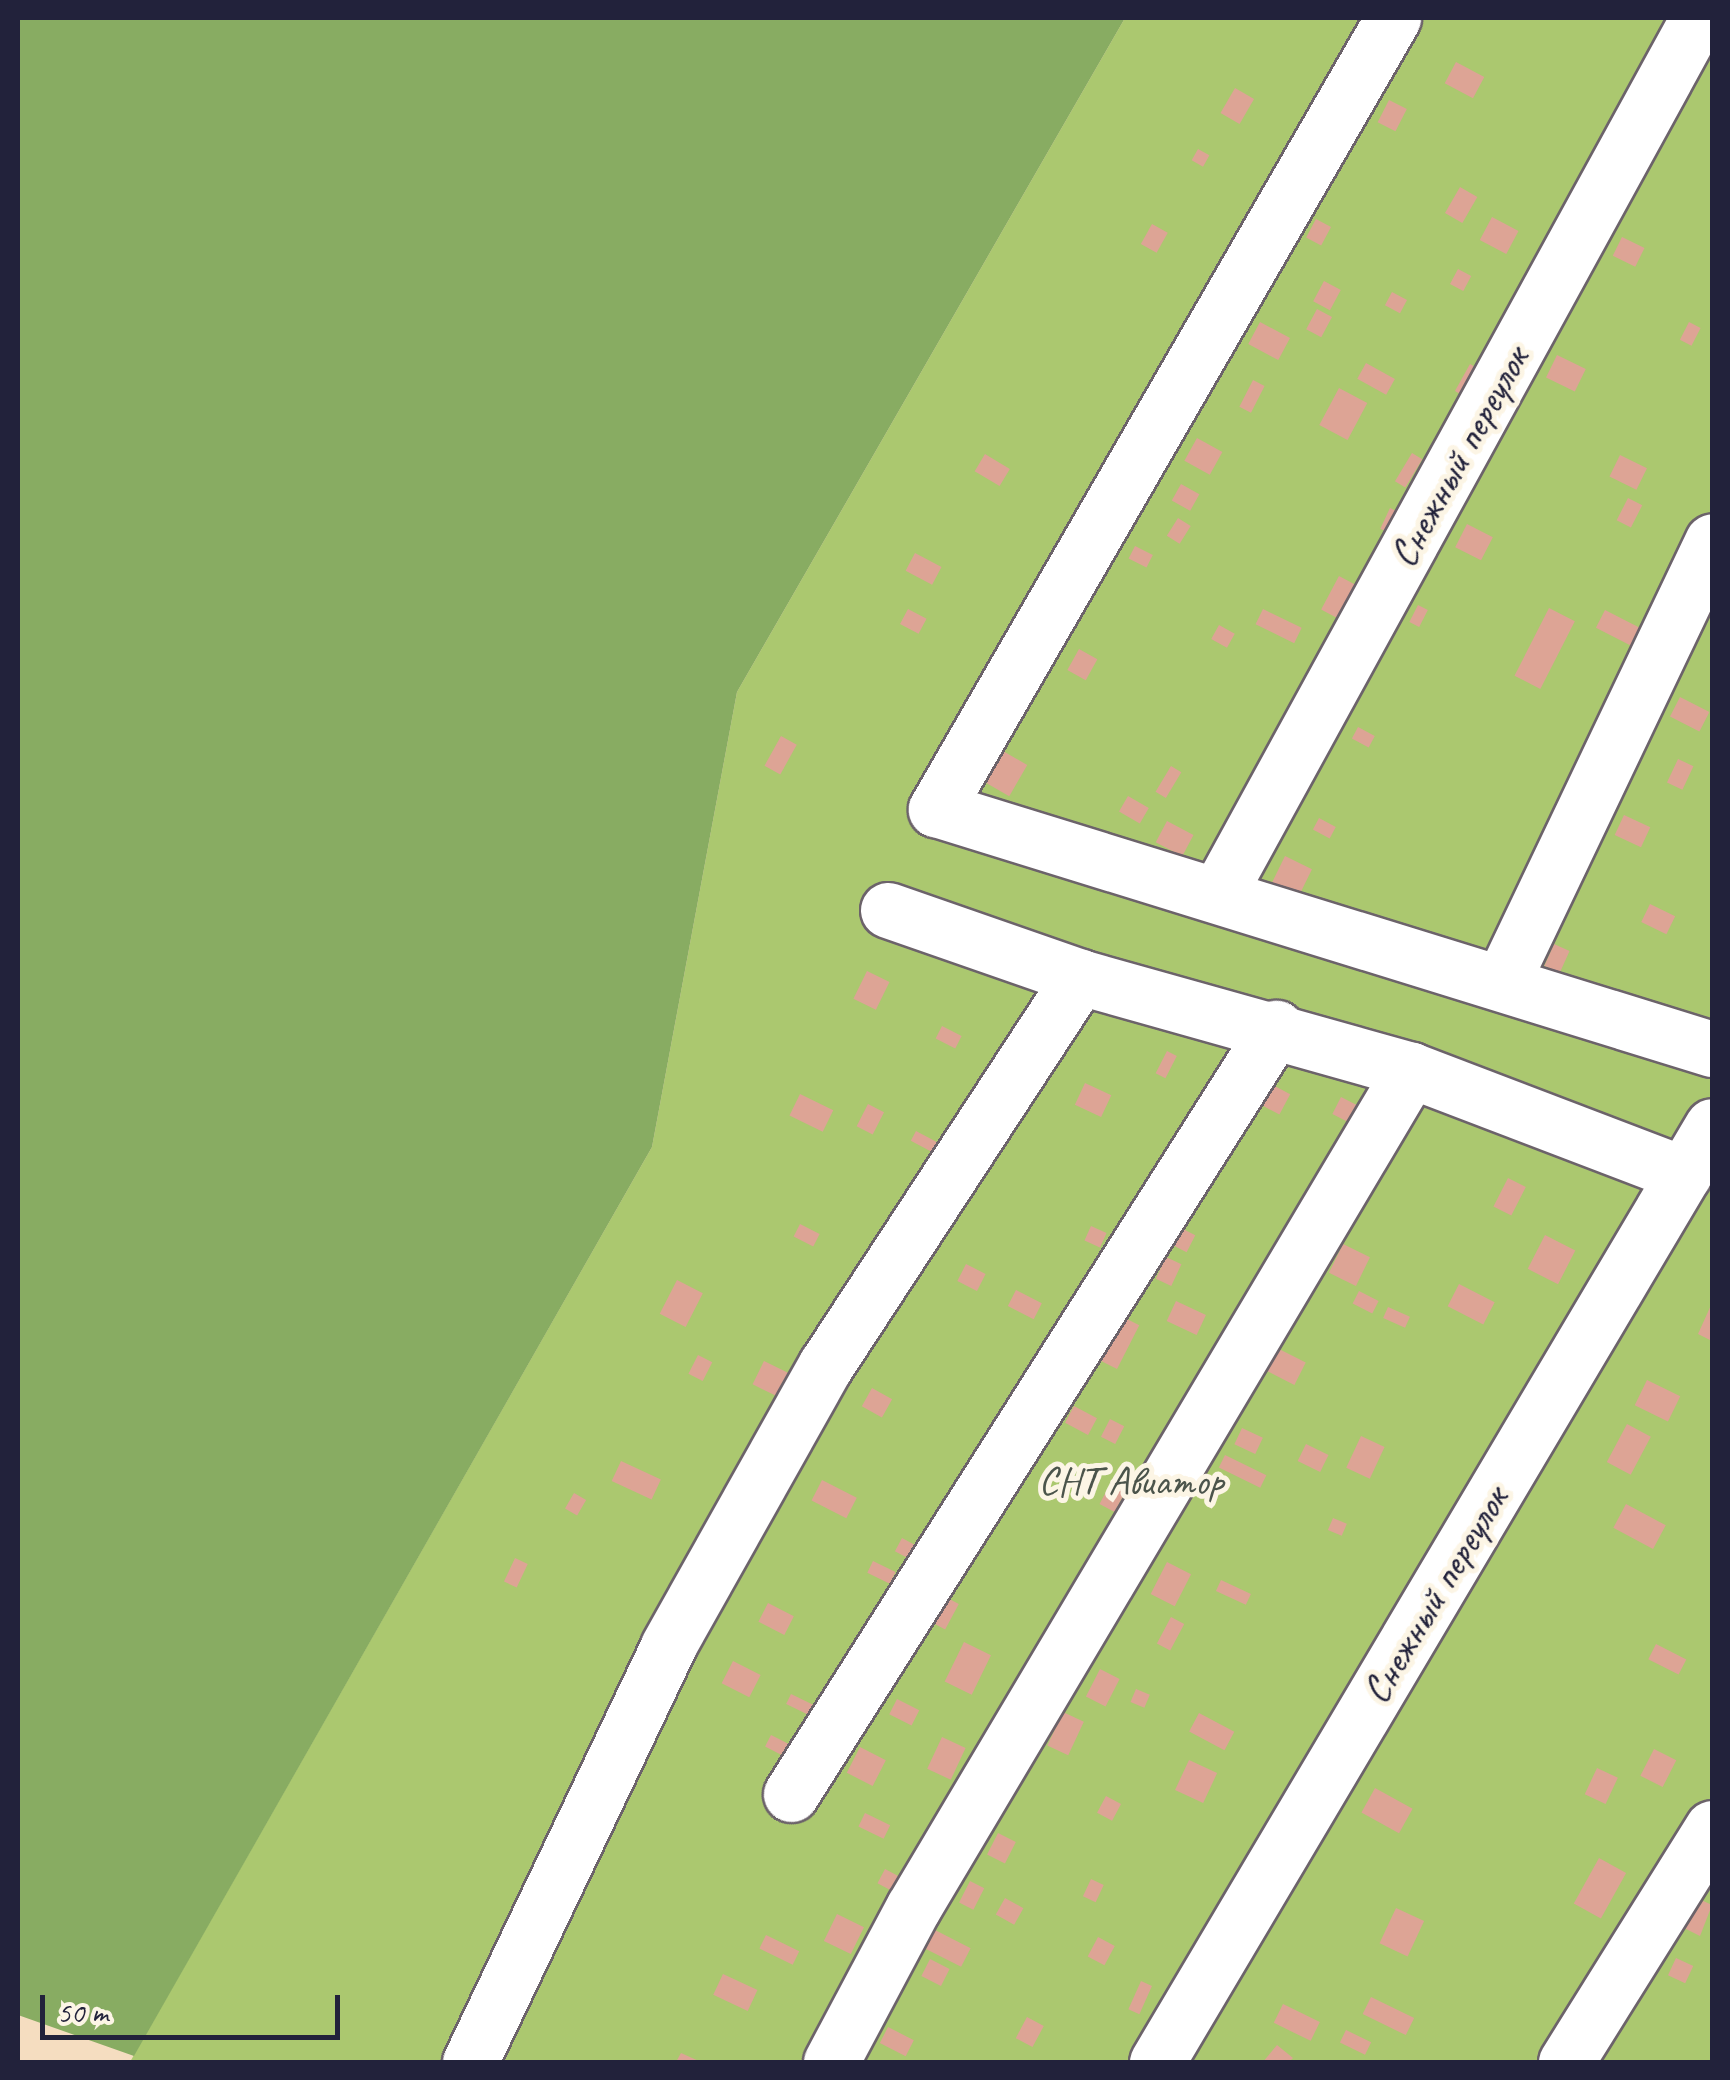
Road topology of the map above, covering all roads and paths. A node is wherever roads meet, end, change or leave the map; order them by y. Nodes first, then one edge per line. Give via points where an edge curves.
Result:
1 (1393, 18) edge
2 (1698, 18) edge
3 (1712, 541) edge
4 (1218, 894) junction
5 (888, 910) dead end
6 (1080, 978) junction
7 (1503, 980) junction
8 (1276, 1028) junction
9 (1712, 1049) edge
10 (1411, 1070) junction
11 (1712, 1126) edge
12 (1684, 1174) junction
13 (791, 1794) dead end
14 (1712, 1828) edge
15 (470, 2062) edge
16 (830, 2062) edge
17 (1157, 2062) edge
18 (1566, 2062) edge

1 - 4 street via 936,810
2 - 4 street, Снежный переулок
3 - 7 street
4 - 7 street
5 - 6 street
6 - 8 street
6 - 15 street via 826,1365 696,1596
7 - 9 street
8 - 10 street
8 - 13 street
10 - 12 street
10 - 16 street via 913,1908
11 - 12 street, Снежный переулок
12 - 17 street, Снежный переулок
14 - 18 street

